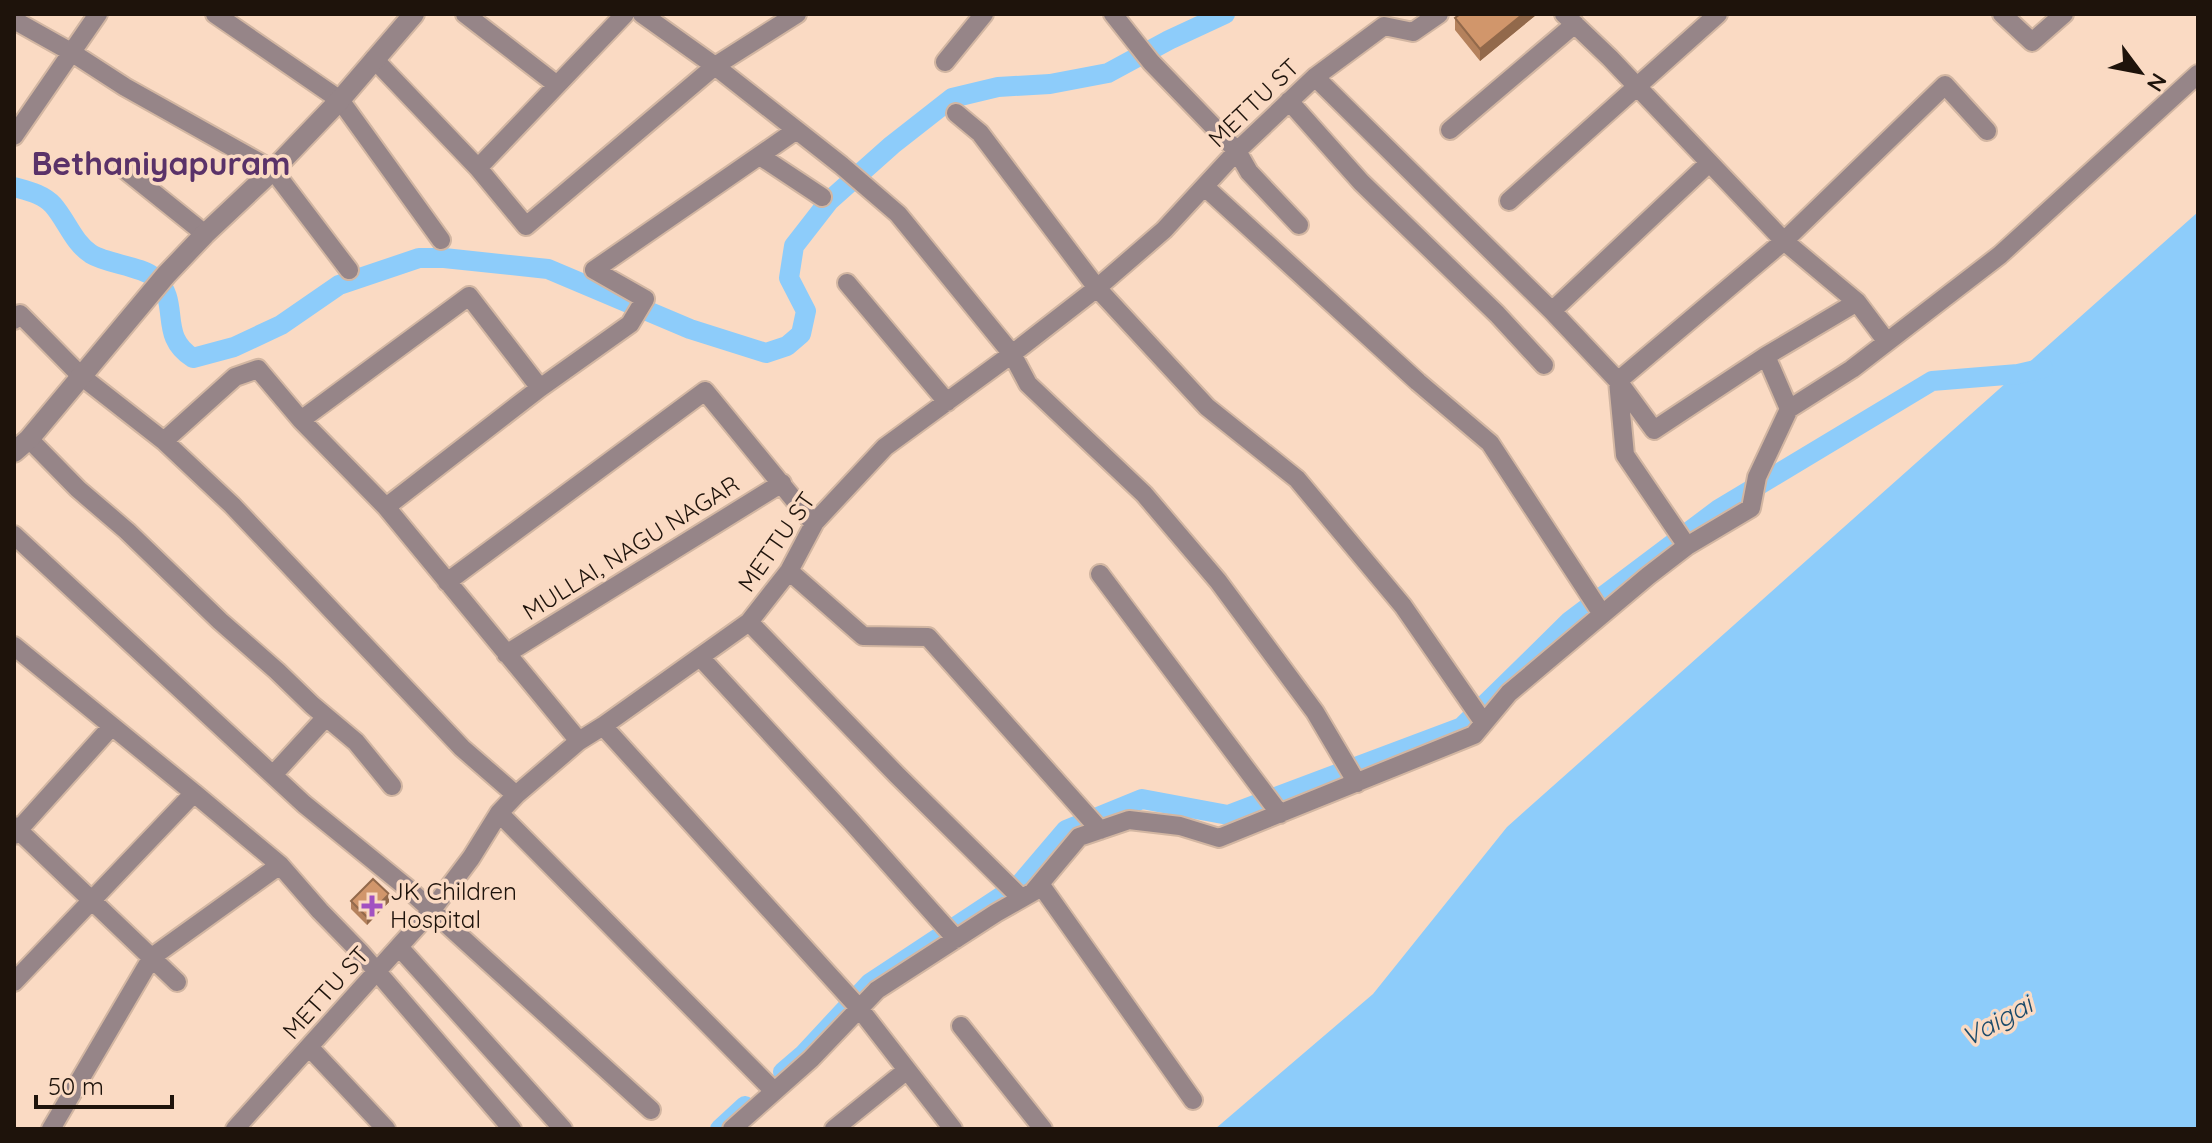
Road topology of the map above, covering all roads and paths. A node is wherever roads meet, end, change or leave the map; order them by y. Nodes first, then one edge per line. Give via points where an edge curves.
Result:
1 (98, 14) edge
2 (215, 14) edge
3 (414, 14) edge
4 (465, 14) edge
5 (625, 14) edge
6 (642, 14) edge
7 (797, 14) edge
8 (984, 14) edge
9 (1113, 14) edge
10 (1439, 14) edge
11 (1718, 14) edge
12 (2002, 14) edge
13 (2064, 14) edge
14 (1569, 19) edge
15 (14, 20) edge
16 (71, 52) junction
17 (374, 59) junction
18 (945, 62) dead end
19 (715, 66) junction
20 (2198, 74) edge
21 (1315, 77) junction
22 (557, 85) junction
23 (1638, 87) junction
24 (340, 100) junction
25 (1289, 101) junction
26 (956, 113) dead end
27 (1450, 130) dead end
28 (795, 131) junction
29 (1987, 131) dead end
30 (14, 135) edge
31 (1237, 151) junction
32 (760, 156) junction
33 (1709, 163) junction
34 (478, 168) junction
35 (124, 169) dead end
36 (273, 170) junction
37 (1205, 187) junction
38 (822, 197) dead end
39 (1509, 201) dead end
40 (1299, 225) dead end
41 (205, 234) junction
42 (441, 240) dead end
43 (1784, 241) junction
44 (349, 270) dead end
45 (847, 283) dead end
46 (1097, 288) junction
47 (1857, 302) junction
48 (1552, 311) junction
49 (14, 320) edge
50 (1887, 342) junction
51 (1012, 354) junction
52 (1766, 356) junction
53 (1544, 365) dead end
54 (81, 376) junction
55 (1618, 381) junction
56 (540, 388) junction
57 (947, 402) junction
58 (1789, 409) junction
59 (301, 420) junction
60 (164, 441) junction
61 (21, 445) edge
62 (782, 483) junction
63 (386, 507) junction
64 (814, 524) junction
65 (14, 535) edge
66 (1683, 540) junction
67 (789, 571) junction
68 (1100, 574) dead end
69 (447, 582) junction
70 (1597, 606) junction
71 (749, 622) junction
72 (14, 646) edge
73 (506, 654) junction
74 (700, 657) junction
75 (1478, 716) junction
76 (326, 717) junction
77 (112, 726) junction
78 (603, 726) junction
79 (579, 741) junction
80 (1352, 774) junction
81 (273, 775) junction
82 (392, 786) dead end
83 (194, 793) junction
84 (516, 795) junction
85 (1273, 804) junction
86 (499, 813) junction
87 (1094, 823) junction
88 (15, 831) edge
89 (280, 865) junction
90 (1040, 884) junction
91 (1015, 892) junction
92 (94, 901) junction
93 (431, 911) junction
94 (951, 934) junction
95 (399, 947) junction
96 (152, 957) junction
97 (377, 972) junction
98 (14, 982) edge
99 (177, 982) dead end
100 (854, 1004) junction
101 (961, 1026) dead end
102 (310, 1048) junction
103 (907, 1070) junction
104 (770, 1087) junction
105 (1193, 1100) dead end
106 (651, 1110) dead end
107 (51, 1129) edge
108 (235, 1129) edge
109 (386, 1129) edge
110 (512, 1129) edge
111 (563, 1129) edge
112 (732, 1129) edge
113 (834, 1129) edge
114 (953, 1129) edge
115 (1043, 1129) edge

1 - 16 street
2 - 24 street
3 - 17 street
4 - 22 street
5 - 22 street
6 - 19 street
7 - 19 street
8 - 18 street
9 - 31 street via 1151,62
10 - 21 street, METTU ST via 1413,32 1384,26
11 - 23 street
12 - 13 street via 2032,42
14 - 23 street
14 - 27 street
15 - 16 street
16 - 30 street
16 - 36 street
17 - 24 street
17 - 34 street
19 - 28 street
19 - 34 street via 526,226
20 - 50 street via 2000,255
21 - 25 street, METTU ST
21 - 48 street
22 - 34 street
23 - 33 street
23 - 39 street
24 - 36 street
24 - 42 street
25 - 31 street, METTU ST
25 - 53 street via 1361,182
26 - 46 street via 980,133
28 - 32 street
28 - 51 street via 898,214
29 - 43 street via 1945,85
31 - 37 street, METTU ST
31 - 40 street via 1249,172
32 - 38 street
32 - 56 street via 594,270 645,299 630,324
33 - 43 street
33 - 48 street
35 - 41 street
36 - 41 street
36 - 44 street
37 - 46 street, METTU ST
37 - 70 street via 1490,443
41 - 54 street
43 - 47 street
43 - 55 street
45 - 57 street
46 - 51 street, METTU ST
46 - 75 street via 1207,407 1297,479 1403,606
47 - 50 street
47 - 52 street
48 - 55 street
49 - 54 street via 20,314
50 - 58 street
51 - 57 street, METTU ST
51 - 80 street via 1028,384 1144,494 1218,581 1315,712
52 - 55 street via 1654,430
52 - 58 street
54 - 60 street
54 - 61 street
55 - 66 street via 1625,455
56 - 59 street via 469,296
56 - 63 street
57 - 64 street, METTU ST via 885,447
58 - 66 street via 1757,477 1751,508
59 - 60 street via 258,369 235,377
59 - 63 street
60 - 84 street via 232,505 462,748
61 - 76 street via 127,531
62 - 64 street
62 - 69 street via 705,391
62 - 73 street, MULLAI, NAGU NAGAR
63 - 69 street
64 - 67 street, METTU ST
65 - 81 street
66 - 70 street via 1648,576
67 - 71 street, METTU ST
67 - 87 street via 863,636 928,637
68 - 85 street
69 - 73 street
70 - 75 street via 1509,693
71 - 74 street, METTU ST
71 - 91 street
72 - 77 street
73 - 79 street
74 - 78 street, METTU ST
74 - 94 street
75 - 80 street via 1474,735
76 - 81 street
76 - 82 street via 356,742
77 - 83 street
77 - 88 street
78 - 79 street, METTU ST
78 - 100 street
79 - 84 street, METTU ST
80 - 85 street
81 - 93 street
83 - 89 street
83 - 92 street
84 - 86 street, METTU ST
85 - 87 street via 1219,838 1180,826 1129,820
86 - 93 street, METTU ST
86 - 104 street
87 - 90 street
88 - 92 street
89 - 96 street
89 - 97 street
90 - 91 street via 1033,892
90 - 105 street
91 - 94 street
92 - 96 street
92 - 98 street
93 - 95 street, METTU ST
93 - 106 street
94 - 100 street
95 - 97 street, METTU ST
95 - 111 street
96 - 99 street
96 - 107 street
97 - 102 street, METTU ST
97 - 110 street
100 - 103 street
100 - 104 street via 811,1059
101 - 115 street
102 - 108 street, METTU ST
102 - 109 street
103 - 113 street
103 - 114 street
104 - 112 street

